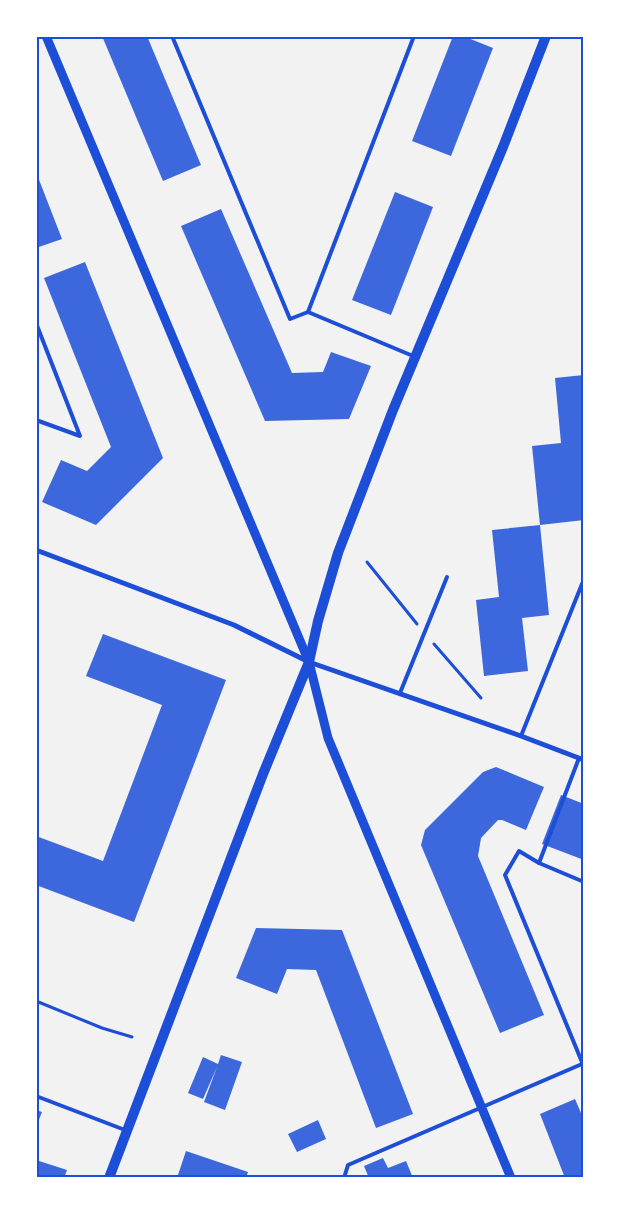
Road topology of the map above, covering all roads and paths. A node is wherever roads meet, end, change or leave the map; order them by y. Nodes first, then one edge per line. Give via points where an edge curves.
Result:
1 (46, 36) edge
2 (172, 36) edge
3 (414, 36) edge
4 (546, 36) edge
5 (308, 312) junction
6 (36, 323) edge
7 (415, 357) junction
8 (36, 420) edge
9 (36, 550) edge
10 (447, 577) dead end
11 (584, 579) edge
12 (309, 662) junction
13 (400, 693) junction
14 (521, 736) junction
15 (581, 759) edge
16 (540, 863) junction
17 (584, 882) edge
18 (36, 1001) edge
19 (132, 1037) dead end
20 (583, 1066) edge
21 (36, 1096) edge
22 (482, 1108) junction
23 (127, 1131) junction
24 (109, 1178) edge
25 (344, 1178) edge
26 (511, 1178) edge

1 - 12 street
2 - 5 lane via 290,319
3 - 5 lane
4 - 7 main road
5 - 7 lane
6 - 8 lane via 80,436
7 - 12 main road via 338,553
9 - 12 street via 234,625
10 - 13 lane
11 - 14 lane
12 - 13 street
12 - 22 street via 328,738
12 - 23 main road
13 - 14 street
14 - 15 street
15 - 16 lane
16 - 17 lane
16 - 20 lane via 519,851 505,875
18 - 19 path
20 - 22 lane
21 - 23 lane
22 - 25 lane via 348,1165
22 - 26 street
23 - 24 main road

